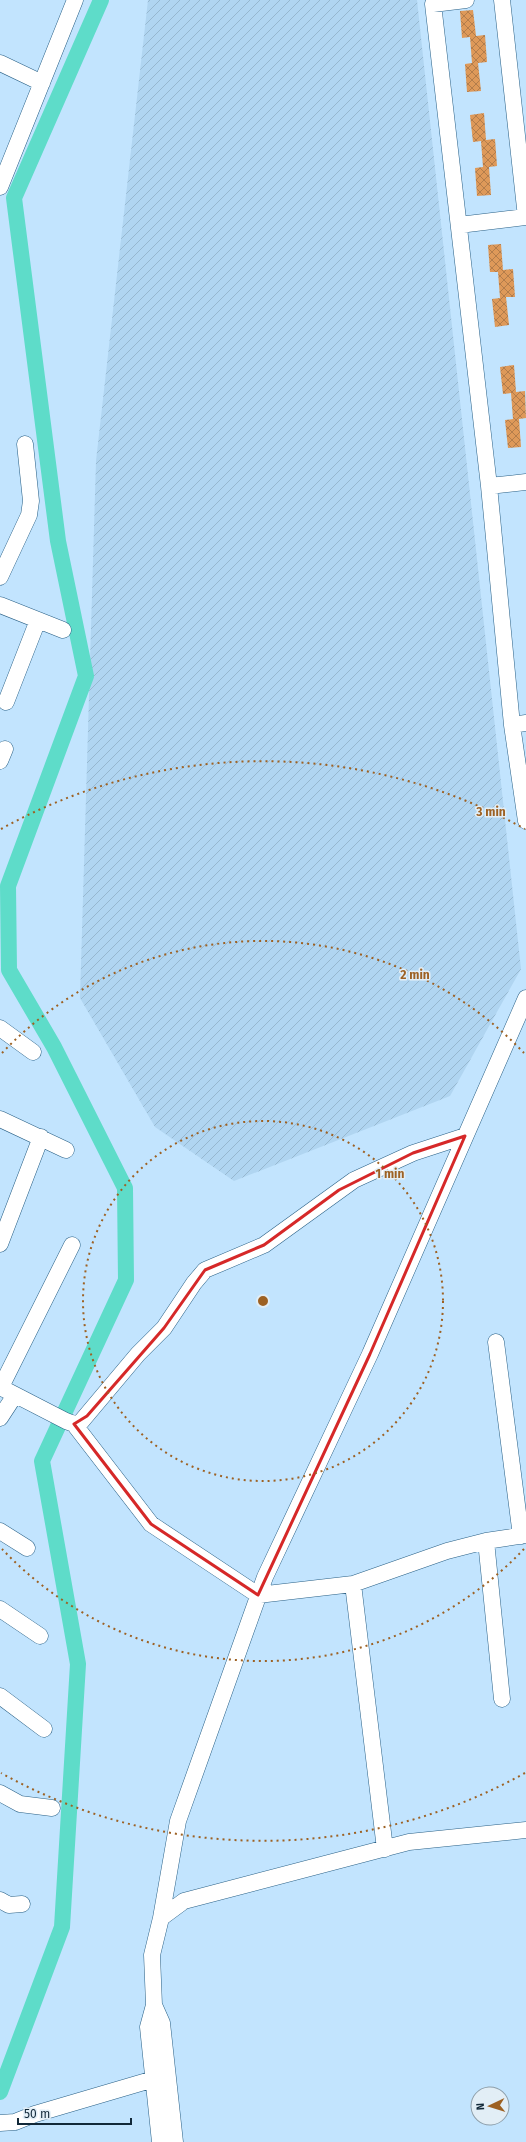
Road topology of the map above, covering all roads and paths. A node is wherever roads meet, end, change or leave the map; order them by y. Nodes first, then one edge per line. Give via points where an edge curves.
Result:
1 (75, 0) edge
2 (466, 0) edge
3 (502, 0) edge
4 (0, 63) edge
5 (42, 83) junction
6 (0, 187) edge
7 (526, 217) edge
8 (459, 225) junction
9 (25, 444) dead end
10 (526, 482) edge
11 (489, 486) junction
12 (0, 577) edge
13 (0, 605) edge
14 (38, 620) junction
15 (63, 630) dead end
16 (6, 702) dead end
17 (519, 724) edge
18 (526, 821) edge
19 (526, 998) edge
20 (0, 1028) edge
21 (33, 1052) dead end
22 (0, 1119) edge
23 (465, 1136) junction
24 (41, 1137) junction
25 (66, 1150) dead end
26 (0, 1244) edge
27 (72, 1245) dead end
28 (496, 1342) dead end
29 (0, 1387) edge
30 (15, 1395) junction
31 (0, 1418) edge
32 (70, 1423) junction
33 (0, 1531) edge
34 (523, 1535) edge
35 (486, 1541) junction
36 (27, 1548) dead end
37 (353, 1584) junction
38 (258, 1595) junction
39 (0, 1610) edge
40 (40, 1636) dead end
41 (0, 1696) edge
42 (502, 1698) dead end
43 (44, 1729) dead end
44 (0, 1793) edge
45 (52, 1808) dead end
46 (526, 1830) edge
47 (385, 1849) junction
48 (0, 1900) edge
49 (22, 1904) dead end
50 (161, 1918) junction
51 (154, 2005) junction
52 (154, 2079) junction
53 (0, 2122) edge
54 (160, 2142) edge
55 (175, 2142) edge

1 - 5 street
2 - 8 street via 433,4
3 - 7 street
4 - 5 street
5 - 6 street
7 - 8 street
8 - 11 street
9 - 12 street via 31,501 29,516
10 - 11 street
11 - 17 street
13 - 14 street
14 - 15 street
14 - 16 street
17 - 18 street
19 - 23 street
20 - 21 street
22 - 24 street
23 - 32 street via 413,1153 354,1180 264,1245 205,1270 164,1328 138,1354 87,1416 80,1423
23 - 38 street via 370,1354
24 - 25 street
24 - 26 street
27 - 29 street
28 - 34 street
29 - 30 street
30 - 31 street
30 - 32 street
32 - 38 street via 151,1524
33 - 36 street
34 - 35 street
35 - 37 street via 432,1555
35 - 42 street
37 - 38 street
37 - 47 street
38 - 50 street via 178,1821
39 - 40 street
41 - 43 street
44 - 45 street via 20,1804
46 - 47 street via 409,1842
47 - 50 street via 184,1901
48 - 49 street via 9,1905
50 - 51 street via 152,1955
51 - 52 street via 148,2027
51 - 55 street via 162,2023
52 - 53 street via 14,2122
52 - 54 street

